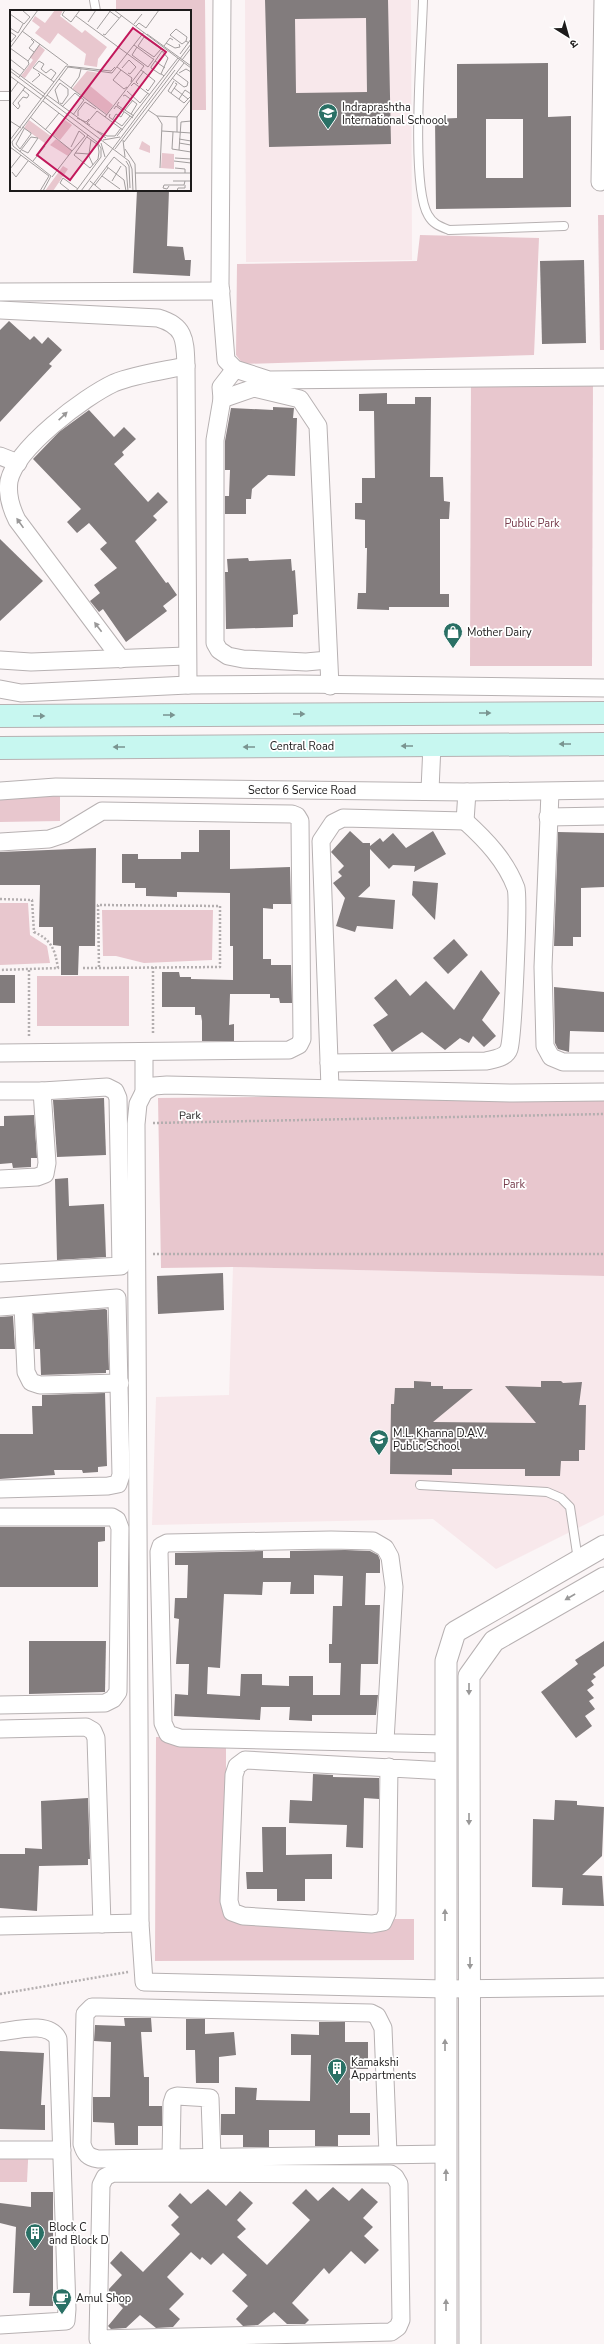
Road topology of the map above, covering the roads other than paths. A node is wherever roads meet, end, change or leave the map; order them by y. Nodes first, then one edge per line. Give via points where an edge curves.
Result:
1 (94, 0) edge
2 (222, 0) edge
3 (423, 0) edge
4 (603, 0) edge
5 (96, 10) edge
6 (600, 182) dead end
7 (564, 226) dead end
8 (221, 291) junction
9 (0, 292) edge
10 (0, 310) edge
11 (186, 366) junction
12 (235, 369) junction
13 (604, 377) edge
14 (222, 399) junction
15 (0, 456) edge
16 (18, 463) junction
17 (186, 656) junction
18 (121, 659) junction
19 (0, 660) edge
20 (328, 660) junction
21 (188, 685) junction
22 (330, 686) junction
23 (453, 687) junction
24 (604, 688) edge
25 (0, 689) edge
26 (604, 713) edge
27 (451, 714) junction
28 (0, 716) edge
29 (604, 744) edge
30 (432, 746) junction
31 (0, 748) edge
32 (292, 790) junction
33 (430, 790) junction
34 (604, 790) edge
35 (0, 791) edge
36 (467, 792) junction
37 (550, 792) junction
38 (292, 814) junction
39 (604, 816) edge
40 (548, 817) junction
41 (465, 821) junction
42 (0, 842) edge
43 (149, 1052) junction
44 (0, 1053) edge
45 (604, 1062) edge
46 (329, 1063) junction
47 (330, 1088) junction
48 (0, 1091) edge
49 (42, 1091) junction
50 (144, 1092) junction
51 (604, 1092) edge
52 (0, 1179) edge
53 (132, 1262) junction
54 (0, 1273) edge
55 (137, 1297) junction
56 (117, 1298) junction
57 (23, 1306) junction
58 (0, 1307) edge
59 (120, 1383) junction
60 (420, 1485) dead end
61 (0, 1489) edge
62 (0, 1517) edge
63 (604, 1546) edge
64 (578, 1561) junction
65 (604, 1578) edge
66 (0, 1705) edge
67 (0, 1729) edge
68 (385, 1741) junction
69 (445, 1744) junction
70 (389, 1767) junction
71 (446, 1772) junction
72 (140, 1923) junction
73 (102, 1924) junction
74 (0, 1926) edge
75 (604, 1988) edge
76 (445, 1989) junction
77 (470, 1989) junction
78 (0, 2032) edge
79 (0, 2150) edge
80 (62, 2150) junction
81 (388, 2154) junction
82 (446, 2154) junction
83 (171, 2157) junction
84 (212, 2157) junction
85 (0, 2325) edge
86 (98, 2341) edge
87 (446, 2344) edge
88 (470, 2344) edge

1 - 5 lane
2 - 8 street
3 - 7 lane via 419,146 421,193 427,214 436,225 449,230
4 - 6 street
8 - 9 street
8 - 12 street via 226,360
10 - 11 street via 158,318 177,326 182,334
16 -> 11 street via 65,415 92,395 115,383
11 - 17 street
12 - 13 street via 269,380
12 - 14 street via 221,387
14 - 20 street via 254,388 300,399 318,426
14 - 20 street via 216,440 215,643 218,650 228,656 243,659 306,662
15 - 16 street
18 -> 16 street via 17,520 11,508 9,482
17 - 18 street
17 - 21 street
18 - 19 street via 31,662
20 - 22 street
21 - 22 street
21 - 25 street via 21,693
22 - 23 street
23 - 24 street
23 - 27 street
27 -> 26 main road
28 -> 27 main road
29 -> 30 main road, Central Road
30 -> 31 main road, Central Road
30 - 33 street
32 - 33 street, Sector 6 Service Road
32 - 35 street, Sector 6 Service Road via 56,788
32 - 38 street
33 - 36 street, Sector 6 Service Road
34 - 37 street, Sector 6 Service Road
36 - 37 street, Sector 6 Service Road
36 - 41 street
37 - 40 street
38 - 42 street via 102,811 64,834 49,839
38 - 43 street via 300,821 302,1039 299,1045 289,1050
39 - 40 street
40 - 45 street via 543,967 545,1046 551,1057 563,1062
41 - 46 street via 343,818 333,822 322,841
41 - 46 street via 493,847 516,889 514,998 509,1050 502,1057 486,1061
43 - 44 street
43 - 50 street
46 - 47 street
47 - 50 street via 167,1085 154,1086
47 - 51 street via 513,1093
48 - 49 street
49 - 52 street via 47,1163 45,1174 37,1178
49 - 53 street via 107,1087 115,1092 118,1098
50 - 53 street via 138,1104 136,1124
53 - 54 street
53 - 55 street
55 - 56 street
55 - 72 street
56 - 57 street
56 - 59 street
57 - 58 street
57 - 59 street via 26,1372 31,1382 40,1385
59 - 61 street via 121,1475 118,1484
60 - 64 lane via 547,1492 561,1498 570,1507
62 - 66 street via 112,1517 117,1520 120,1528 118,1692 113,1699 105,1703
63 - 64 street
64 - 69 street via 455,1632 446,1661
65 -> 77 street via 494,1641 469,1676
67 - 73 street via 86,1727 93,1732 96,1738
68 - 68 street via 180,1738 168,1734 163,1723 159,1552 161,1546 167,1543 218,1541 331,1540 373,1541 385,1548 390,1557 394,1587
68 - 69 street
69 - 71 street
70 - 70 street via 387,1913 383,1922 372,1924 243,1916 232,1912 229,1901 234,1775 237,1766 245,1760
70 - 71 street
76 -> 71 street
72 - 73 street
72 - 76 street via 144,1982
73 - 74 street
75 - 77 street
76 - 77 street
82 -> 76 street
77 - 88 street
78 - 80 street via 47,2028 55,2033 58,2039
79 - 80 street
80 - 85 street via 66,2322
81 - 82 street
81 - 83 street via 383,2028 377,2016 371,2013 100,2007 87,2009 84,2014 82,2144 85,2154 98,2159
81 - 84 street
87 -> 82 street
83 - 84 street
83 - 84 street via 172,2103 177,2096 206,2097 211,2101
86 - 86 street via 391,2332 398,2327 401,2320 399,2184 391,2174 113,2173 105,2177 101,2185

